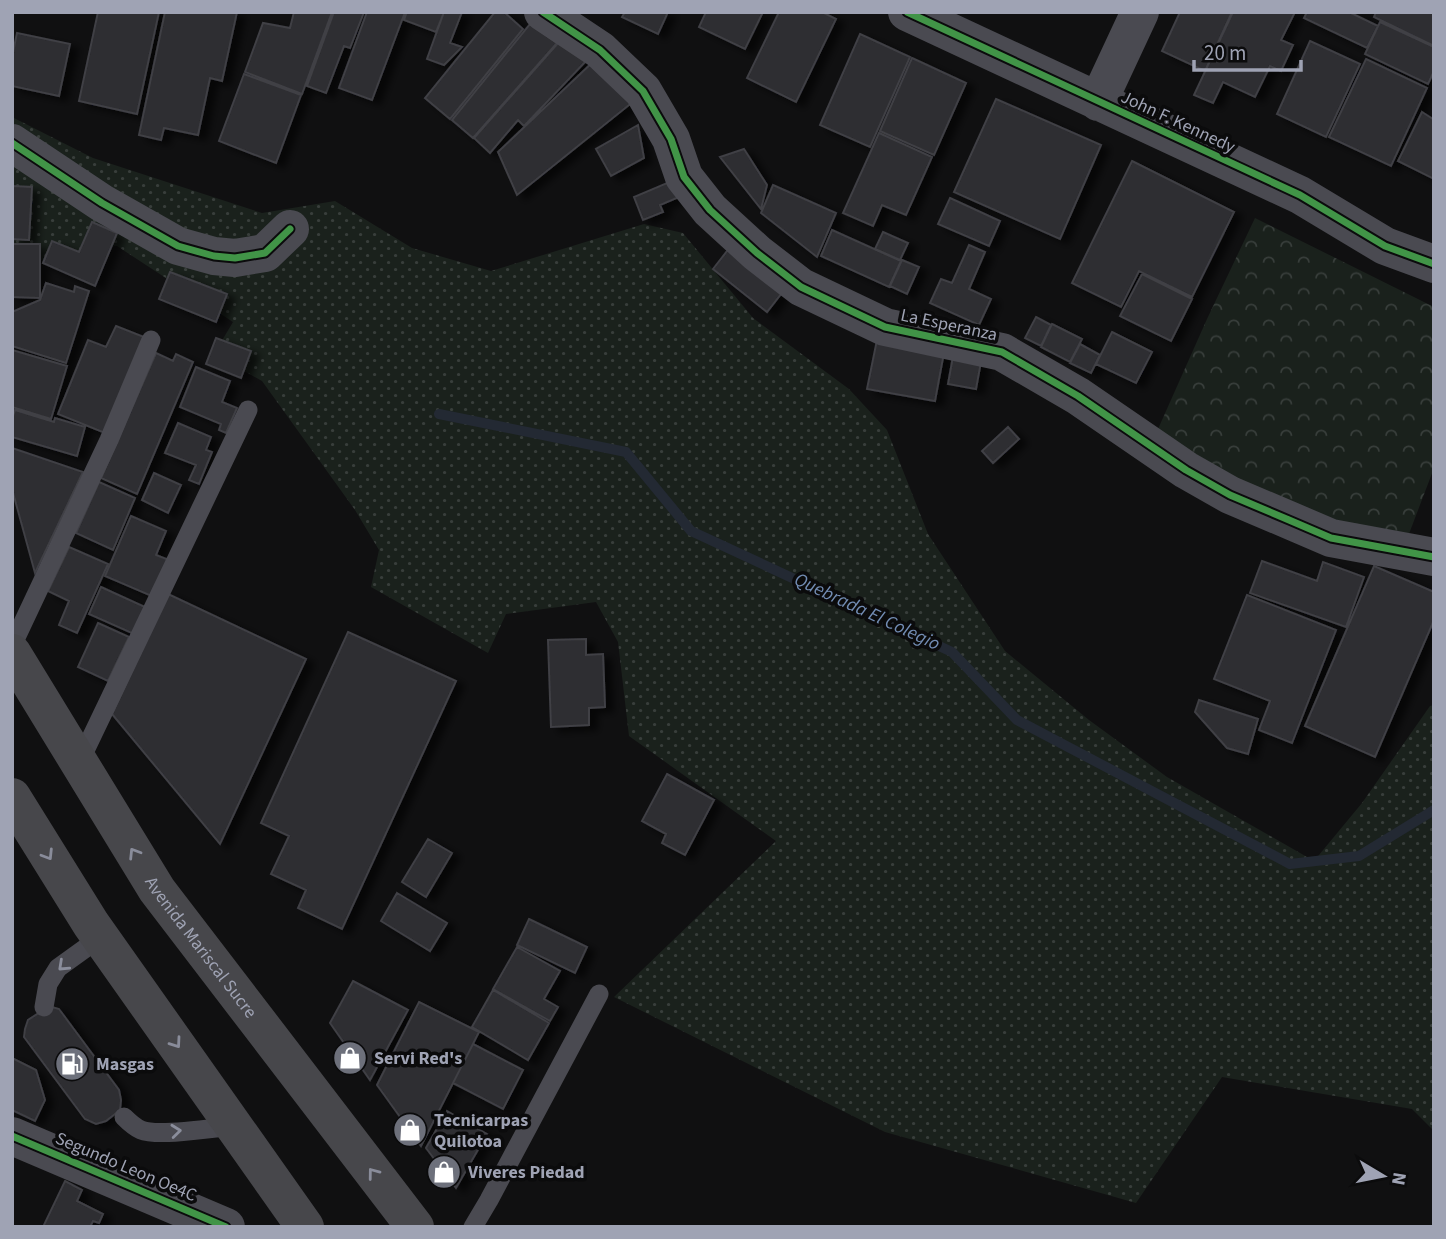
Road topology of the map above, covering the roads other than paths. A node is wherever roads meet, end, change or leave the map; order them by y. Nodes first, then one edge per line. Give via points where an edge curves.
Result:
1 (543, 12) edge
2 (907, 12) edge
3 (1140, 12) edge
4 (1098, 102) junction
5 (12, 143) edge
6 (290, 229) dead end
7 (1434, 264) edge
8 (151, 340) dead end
9 (248, 410) dead end
10 (1434, 557) edge
11 (12, 646) edge
12 (12, 653) edge
13 (79, 763) junction
14 (12, 797) edge
15 (100, 937) junction
16 (599, 994) dead end
17 (44, 1007) dead end
18 (124, 1116) dead end
19 (234, 1126) junction
20 (12, 1136) edge
21 (226, 1227) edge
22 (306, 1227) edge
23 (415, 1227) edge
24 (473, 1227) edge

1 - 10 street, La Esperanza via 600,50 643,91 671,139 684,177 710,209 801,287 885,327 1002,352 1230,495 1331,538
2 - 4 street, John F. Kennedy
3 - 4 street
4 - 7 street, John F. Kennedy via 1300,195 1385,246
5 - 6 street via 102,203 178,246 235,258 265,253
8 - 11 lane
9 - 13 lane
12 - 13 main road, Avenida Mariscal Sucre
23 -> 13 main road, Avenida Mariscal Sucre via 157,890
14 -> 15 main road
15 -> 17 lane via 58,968 48,984
15 -> 19 main road
16 - 24 lane
18 -> 19 lane via 143,1131 159,1133
19 - 22 main road
20 - 21 street, Segundo Leon Oe4C

